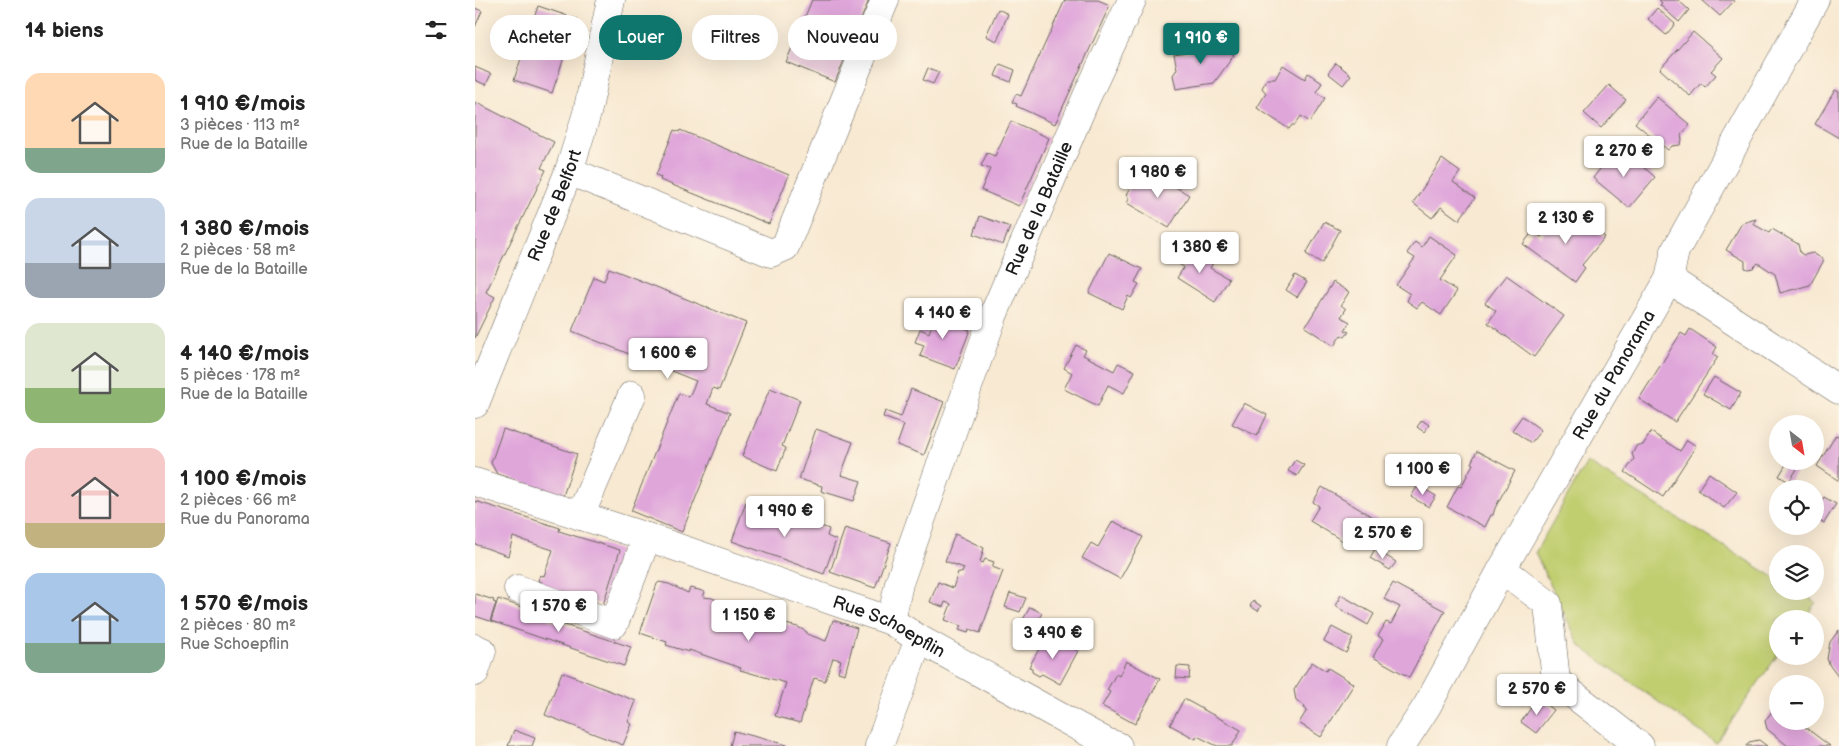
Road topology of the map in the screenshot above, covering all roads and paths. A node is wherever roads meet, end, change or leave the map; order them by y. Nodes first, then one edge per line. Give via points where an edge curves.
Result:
1 (611, 0) edge
2 (885, 0) edge
3 (1132, 0) edge
4 (1815, 0) edge
5 (569, 171) junction
6 (1669, 279) junction
7 (1839, 390) edge
8 (632, 395) dead end
9 (475, 404) edge
10 (475, 482) edge
11 (580, 516) junction
12 (647, 537) junction
13 (1502, 569) junction
14 (518, 588) dead end
15 (891, 621) junction
16 (919, 639) junction
17 (475, 648) edge
18 (475, 672) edge
19 (879, 746) edge
20 (1117, 746) edge
21 (1401, 746) edge
22 (1640, 746) edge

1 - 5 street, Rue de Belfort via 587,112
2 - 5 street via 785,247 771,253
3 - 15 street, Rue de la Bataille via 1087,96 993,316 899,583
4 - 6 street, Rue du Panorama via 1675,251
5 - 9 street, Rue de Belfort
6 - 7 street
6 - 13 street, Rue du Panorama
8 - 11 street
10 - 11 street, Rue Schoepflin
11 - 12 street, Rue Schoepflin
12 - 14 street via 614,624
12 - 15 street, Rue Schoepflin
13 - 21 street, Rue du Panorama via 1427,706
13 - 22 street via 1548,604 1557,682
15 - 16 street, Rue Schoepflin
16 - 19 street
16 - 20 street, Rue Schoepflin
17 - 18 street via 482,651

